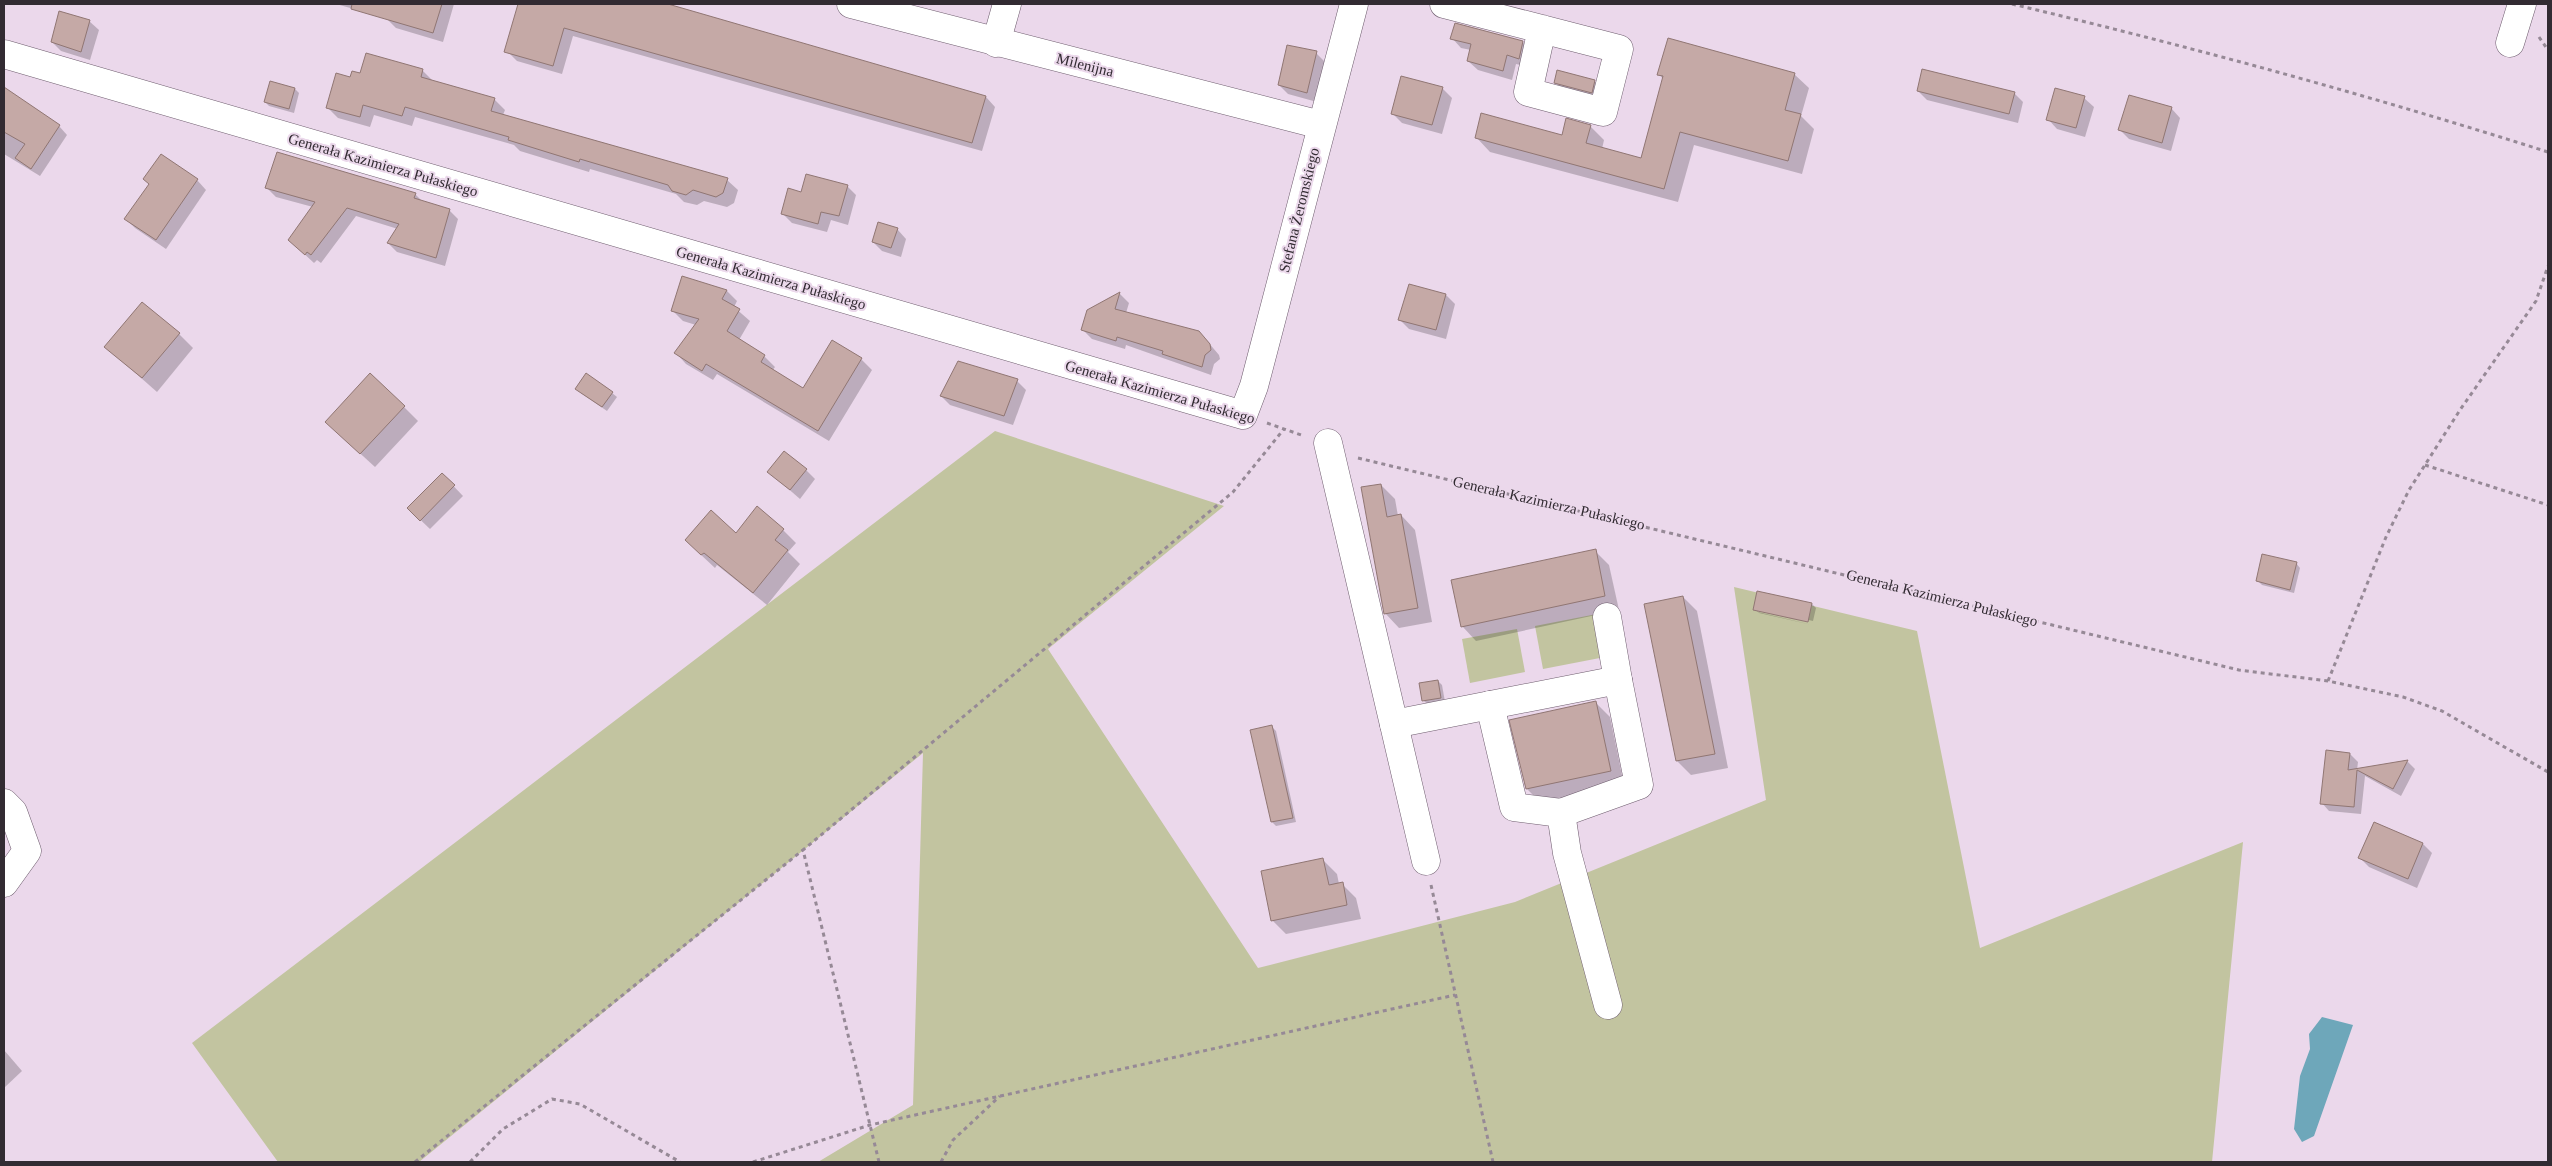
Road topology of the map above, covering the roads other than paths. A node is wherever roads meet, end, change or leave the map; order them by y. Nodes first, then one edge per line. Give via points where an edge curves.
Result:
1 (850, 4) edge
2 (1006, 4) edge
3 (1354, 4) edge
4 (1444, 4) edge
5 (2522, 4) edge
6 (1542, 29) dead end
7 (996, 43) junction
8 (2510, 44) dead end
9 (4, 54) edge
10 (1320, 124) junction
11 (1243, 416) joint
12 (1328, 444) road end
13 (1607, 617) dead end
14 (1618, 680) junction
15 (1490, 705) junction
16 (1394, 724) junction
17 (4, 803) edge
18 (1561, 813) junction
19 (1426, 861) road end
20 (4, 883) edge
21 (1608, 1005) dead end

1 - 7 street, Milenijna
2 - 7 street
3 - 10 street, Stefana Żeromskiego
4 - 6 street
5 - 8 street
7 - 10 street, Milenijna
9 - 11 street, Generała Kazimierza Pułaskiego
10 - 11 street, Stefana Żeromskiego via 1254,386
12 - 16 street
13 - 14 street
14 - 15 street
14 - 18 street via 1639,785
15 - 16 street
15 - 18 street via 1514,807
16 - 19 street
17 - 20 street via 13,812 28,851
18 - 21 street via 1567,853

